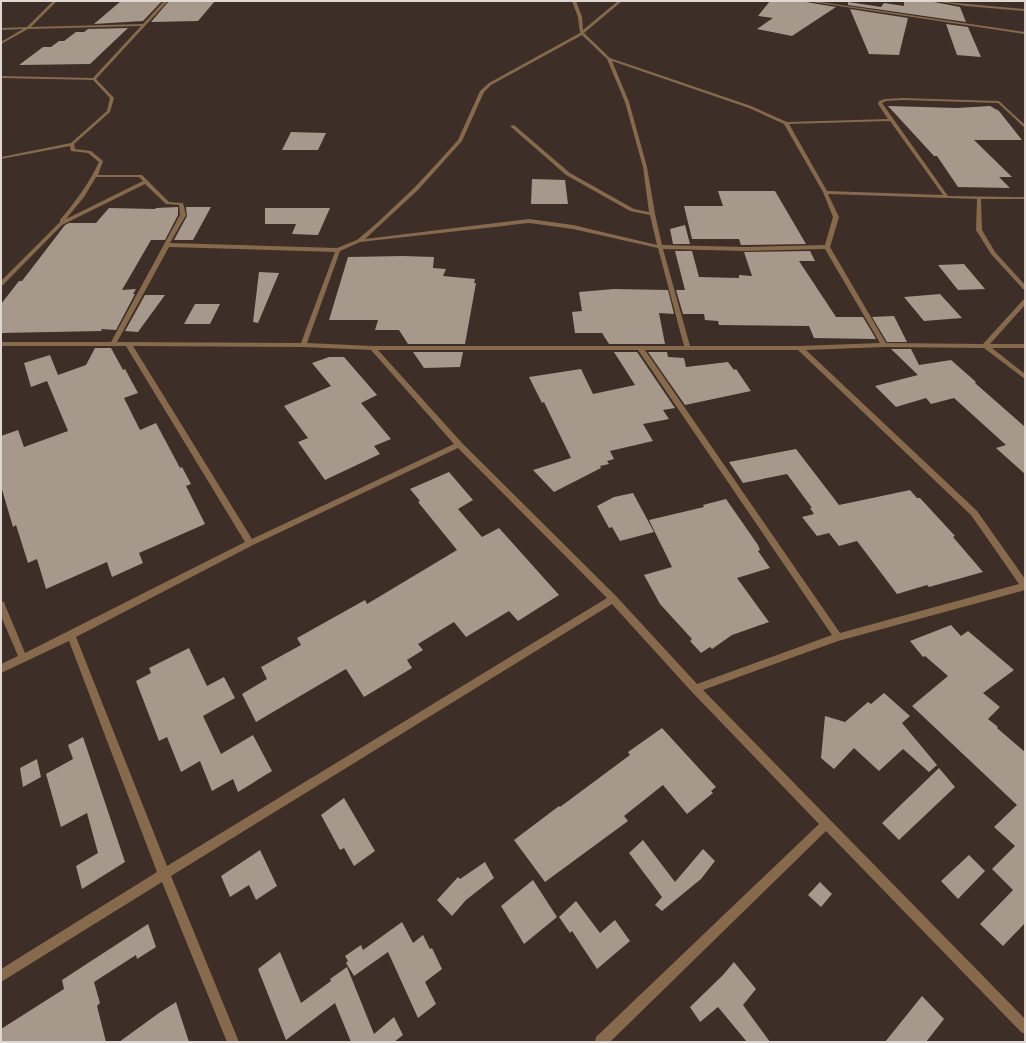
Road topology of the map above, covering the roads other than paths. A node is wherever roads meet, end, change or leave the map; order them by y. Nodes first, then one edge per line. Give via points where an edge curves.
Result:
1 (55, 1) edge
2 (166, 1) edge
3 (574, 1) edge
4 (620, 1) edge
5 (808, 1) edge
6 (936, 1) edge
7 (1025, 10) edge
8 (144, 25) junction
9 (28, 28) junction
10 (1, 29) edge
11 (582, 33) junction
12 (1025, 33) edge
13 (1, 43) edge
14 (609, 59) junction
15 (1, 77) edge
16 (94, 79) junction
17 (890, 120) junction
18 (786, 123) junction
19 (512, 126) dead end
20 (1025, 127) edge
21 (72, 144) junction
22 (1, 158) edge
23 (95, 176) junction
24 (145, 182) junction
25 (825, 192) junction
26 (947, 197) junction
27 (979, 198) junction
28 (1025, 198) edge
29 (652, 214) junction
30 (60, 224) junction
31 (359, 241) junction
32 (168, 245) junction
33 (826, 246) junction
34 (660, 247) junction
35 (338, 250) junction
36 (1, 284) edge
37 (1025, 288) edge
38 (1025, 301) edge
39 (1, 344) edge
40 (113, 344) junction
41 (128, 344) junction
42 (303, 345) junction
43 (884, 345) junction
44 (985, 345) junction
45 (1025, 346) edge
46 (687, 347) junction
47 (373, 348) junction
48 (640, 348) junction
49 (800, 348) junction
50 (1025, 377) edge
51 (459, 445) junction
52 (250, 543) junction
53 (1025, 586) edge
54 (613, 599) junction
55 (1, 605) edge
56 (71, 636) junction
57 (838, 637) junction
58 (23, 658) junction
59 (1, 669) edge
60 (695, 689) junction
61 (826, 824) junction
62 (164, 874) junction
63 (1, 976) edge
64 (1025, 1028) edge
65 (233, 1042) edge
66 (601, 1042) edge

1 - 9 street
2 - 8 street
3 - 11 street
4 - 11 street
5 - 12 street
6 - 7 street
8 - 9 street
8 - 16 street
9 - 10 street
9 - 13 street
11 - 14 street
11 - 31 street via 490,84 482,91 460,140 416,189
14 - 18 street via 750,107
14 - 29 street via 632,118 645,167
15 - 16 street
16 - 21 street via 112,98 109,111
17 - 18 street
17 - 20 street via 880,104 885,100 972,100 999,102
17 - 26 street
18 - 25 street
19 - 29 street via 568,174 632,210
21 - 22 street
21 - 23 street via 73,150 89,152 101,162
23 - 24 street via 140,176
23 - 30 street
24 - 30 street
24 - 32 street via 168,203 181,204 183,215
25 - 26 street
25 - 33 street via 836,218
26 - 27 street
27 - 28 street
27 - 37 street via 979,230 992,253
29 - 34 street
30 - 36 street
31 - 34 street via 529,221 573,227
31 - 35 street
32 - 35 street
32 - 40 street
33 - 34 street via 747,249
33 - 43 street
34 - 46 street
35 - 42 street
38 - 44 street
39 - 40 street
40 - 41 street
41 - 42 street
41 - 52 street
42 - 47 street
43 - 44 street
43 - 49 street
44 - 45 street
44 - 50 street
46 - 48 street
46 - 49 street
47 - 48 street
47 - 51 street
48 - 57 street
49 - 53 street via 974,513
51 - 52 street
51 - 54 street
52 - 56 street
53 - 57 street
54 - 60 street
54 - 62 street
55 - 58 street
56 - 58 street
56 - 62 street
57 - 60 street
58 - 59 street
60 - 61 street
61 - 64 street
61 - 66 street
62 - 63 street
62 - 65 street

